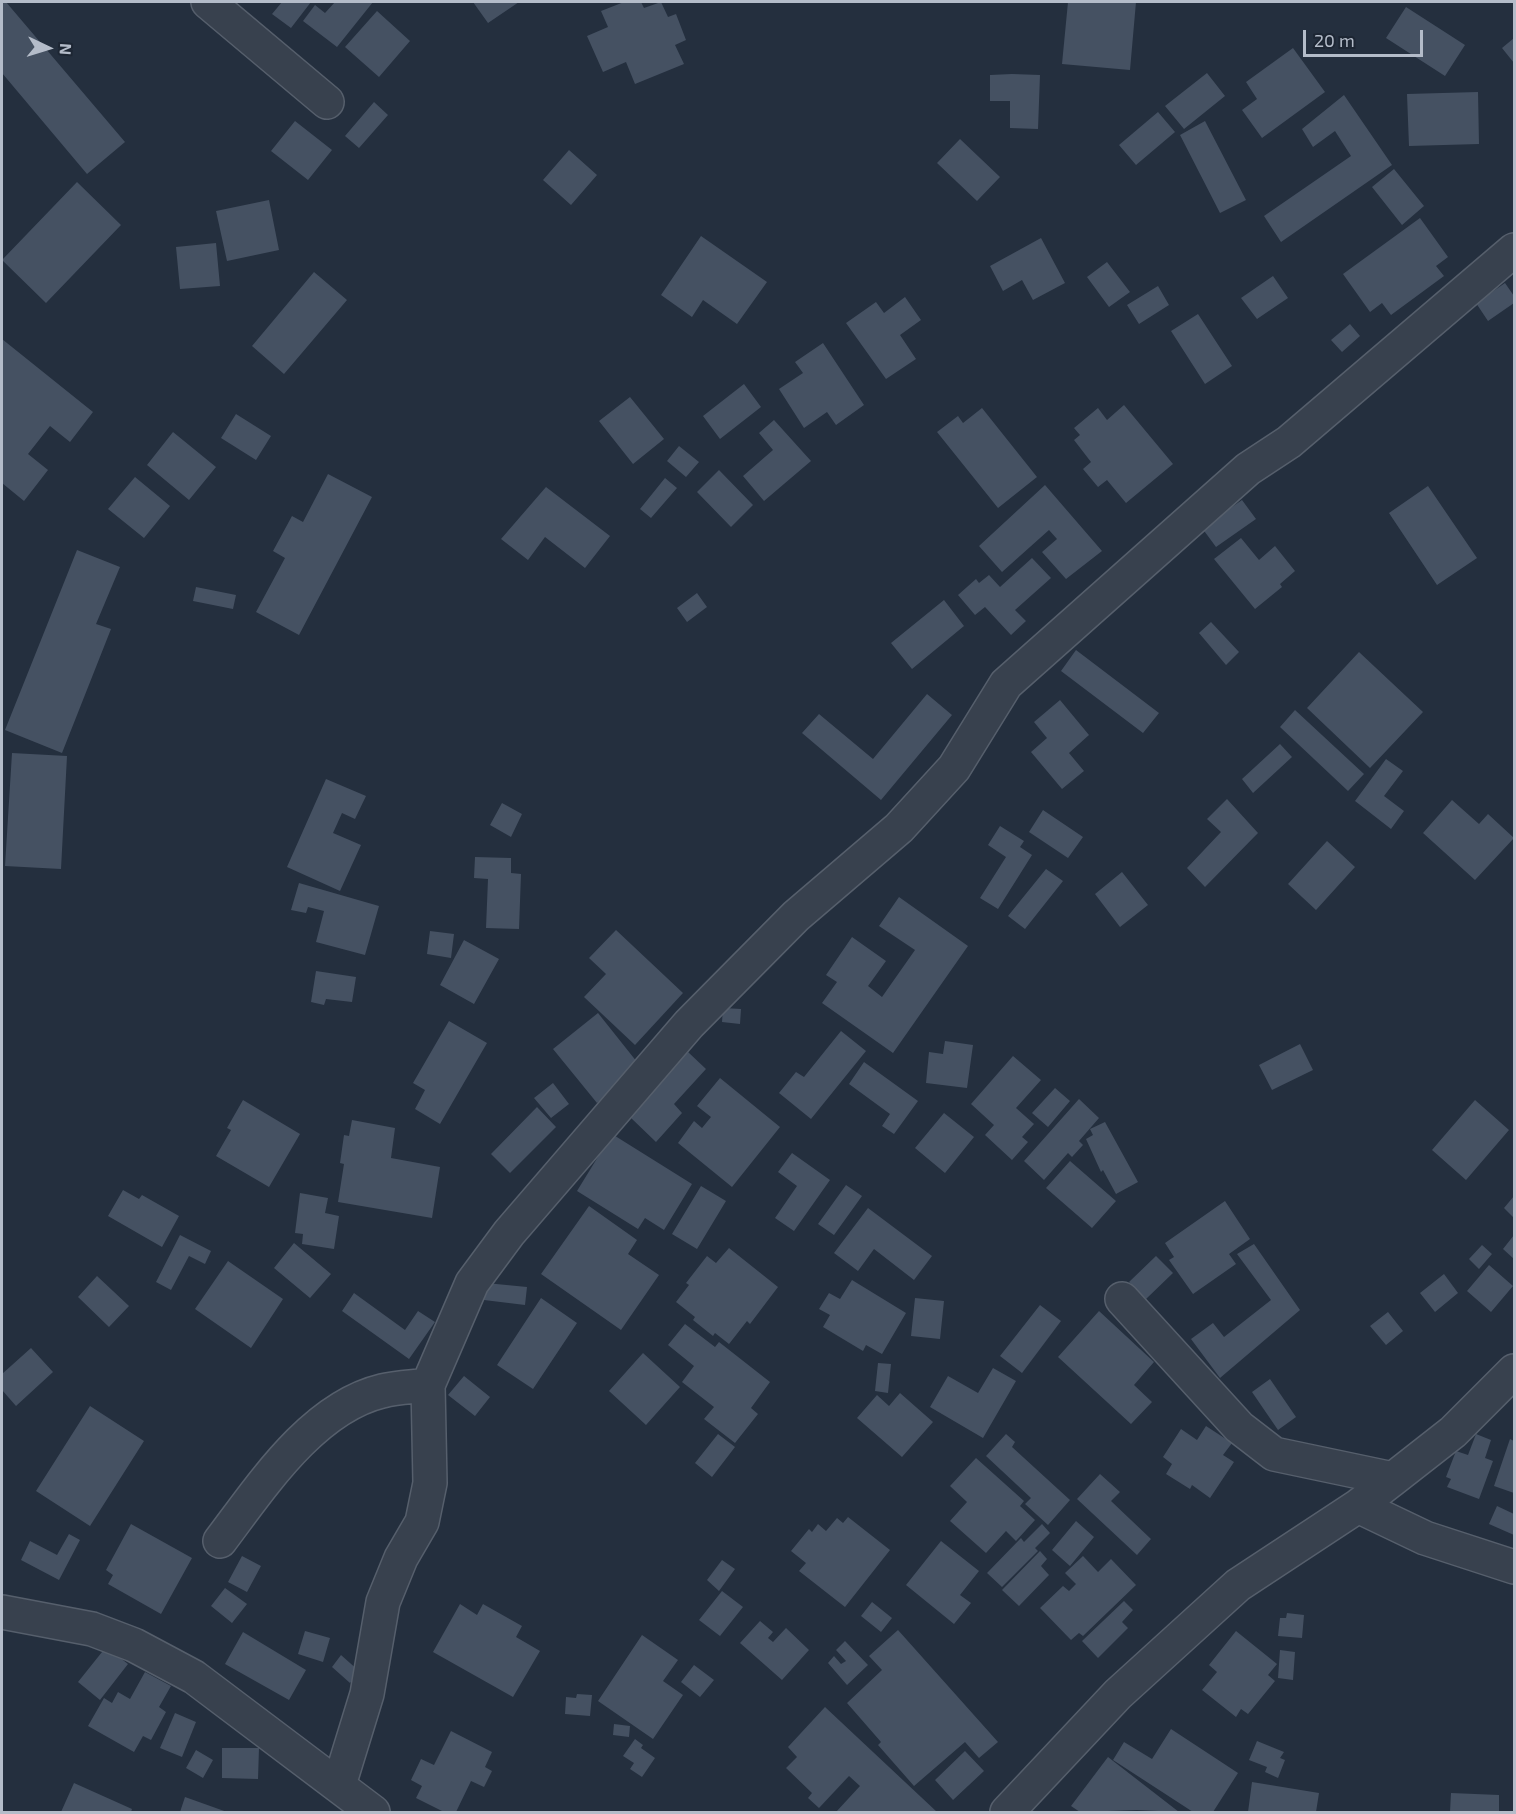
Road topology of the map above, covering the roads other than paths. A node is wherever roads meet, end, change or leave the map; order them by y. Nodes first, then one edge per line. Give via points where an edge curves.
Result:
1 (208, 2) edge
2 (327, 102) dead end
3 (1515, 250) edge
4 (1122, 1299) dead end
5 (1515, 1371) edge
6 (428, 1385) junction
7 (1393, 1479) junction
8 (1358, 1506) junction
9 (220, 1541) dead end
10 (1515, 1567) edge
11 (2, 1612) edge
12 (339, 1785) junction
13 (373, 1812) edge
14 (1007, 1812) edge

1 - 2 street
3 - 6 street via 1289,442 1248,469 1006,684 946,776 899,828 796,916 689,1024 509,1233 472,1283
4 - 7 street via 1239,1427 1274,1454
5 - 7 street via 1453,1432
6 - 9 street via 381,1391 332,1414 283,1458
6 - 12 street via 430,1484 422,1522 401,1558 383,1602 367,1694
7 - 8 street
8 - 10 street via 1425,1538
8 - 14 street via 1238,1585 1118,1694
11 - 12 street via 92,1629 134,1645 194,1677
12 - 13 street

